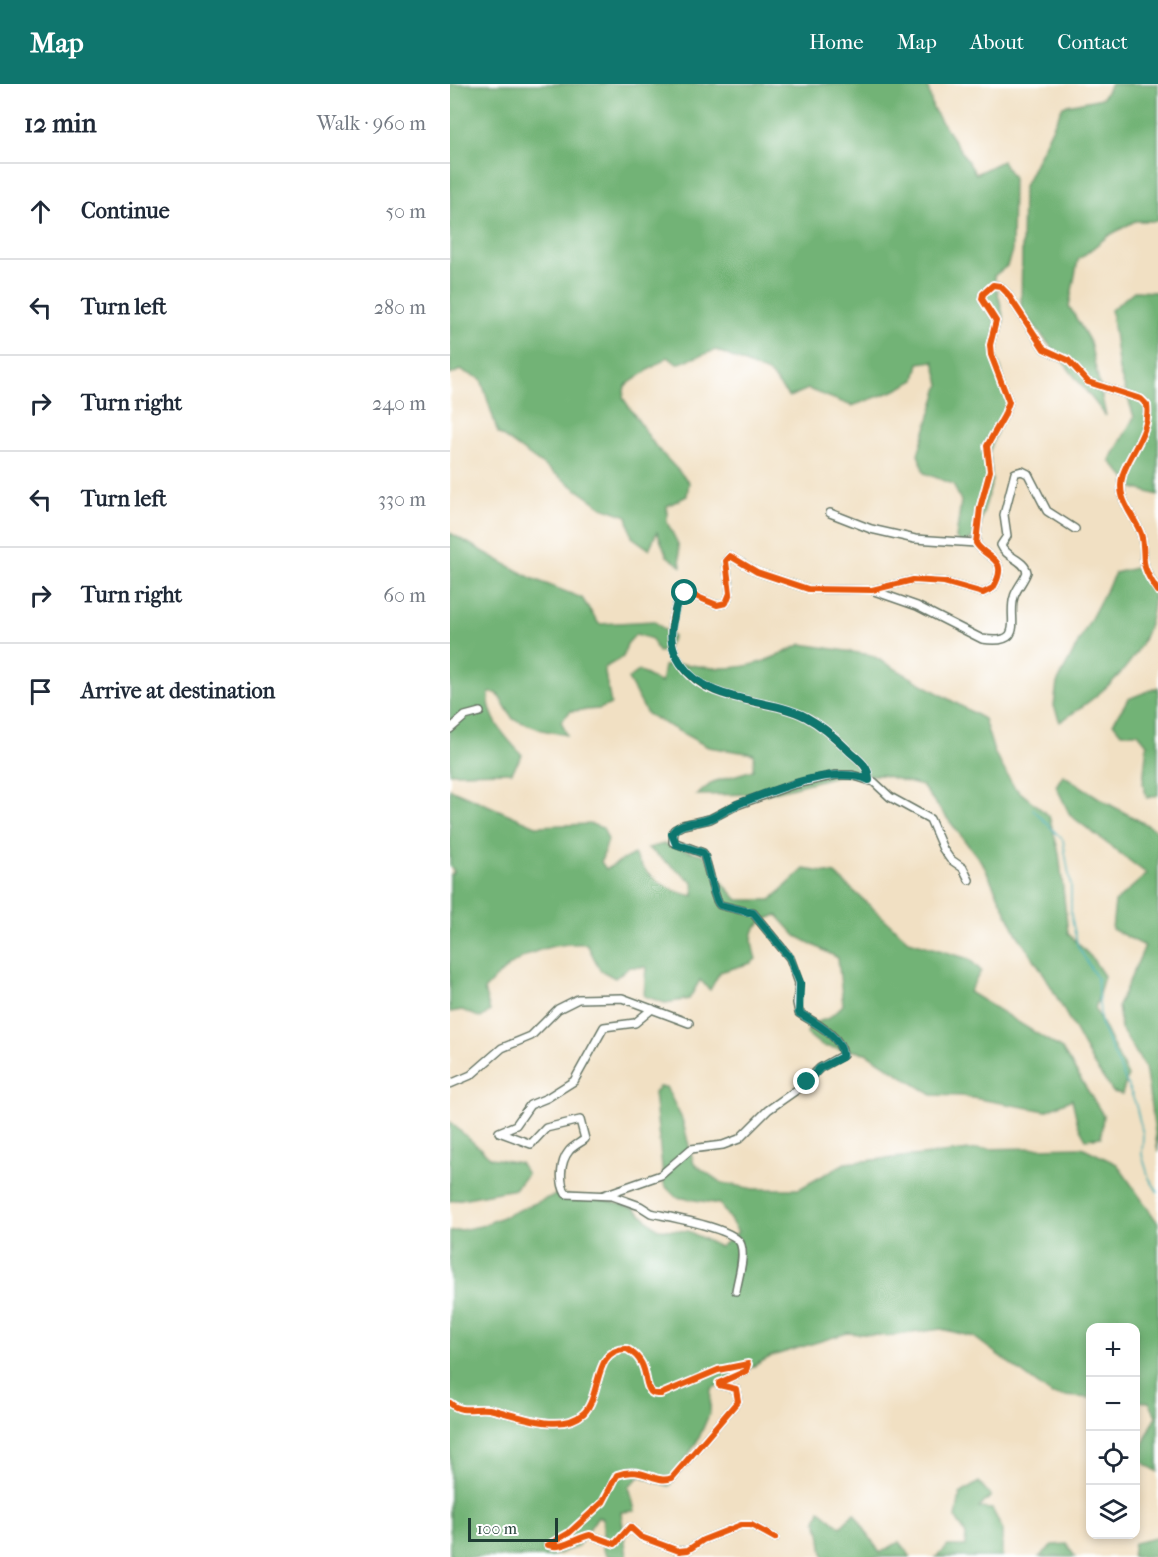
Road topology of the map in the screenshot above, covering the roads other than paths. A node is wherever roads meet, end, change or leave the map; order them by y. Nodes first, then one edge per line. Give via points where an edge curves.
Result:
1 (830, 513) dead end
2 (1075, 529) dead end
3 (976, 543) junction
4 (872, 590) junction
5 (1158, 591) edge
6 (480, 712) dead end
7 (450, 729) edge
8 (869, 780) junction
9 (969, 880) dead end
10 (652, 1009) junction
11 (689, 1023) dead end
12 (450, 1084) edge
13 (604, 1195) junction
14 (736, 1292) dead end
15 (450, 1403) edge
16 (775, 1538) dead end

1 - 3 street via 871,529 915,539
2 - 4 street via 1047,511 1028,474 1015,473 1004,515 1006,536 1001,545 1028,572 1013,599 1013,630 994,640 982,639 917,606
3 - 4 street via 998,567 997,579 987,592 913,580
3 - 5 street via 989,474 987,446 1009,402 991,355 996,321 983,302 983,294 992,286 1000,286 1044,349 1068,360 1084,380 1141,399 1147,405 1141,436 1120,487 1124,506 1142,537 1146,570
4 - 8 street via 803,588 758,572 730,556 726,561 729,600 717,605 683,593 670,633 678,659 695,680 731,697 806,717 866,766
6 - 7 street via 465,717
8 - 9 street via 890,797 930,819 943,849 963,868
8 - 13 street via 845,774 802,782 674,830 674,842 703,853 716,901 753,913 785,950 800,983 799,1013 821,1024 842,1047 843,1055 820,1068 768,1110 740,1139 691,1149 661,1174
10 - 11 street
10 - 12 street via 614,997 570,1002 531,1036 502,1048 471,1075
10 - 13 street via 635,1023 604,1027 574,1081 530,1106 516,1125 499,1131 531,1143 546,1128 580,1120 585,1139 567,1156 563,1188 570,1196
13 - 14 street via 651,1213 737,1237 742,1247
15 - 16 street via 459,1410 492,1410 546,1423 584,1413 603,1364 617,1350 627,1349 640,1360 650,1390 656,1394 746,1363 746,1371 718,1383 736,1389 738,1401 672,1478 664,1480 632,1470 617,1475 603,1502 569,1533 548,1545 571,1543 590,1535 615,1544 630,1527 641,1537 679,1551 741,1525

